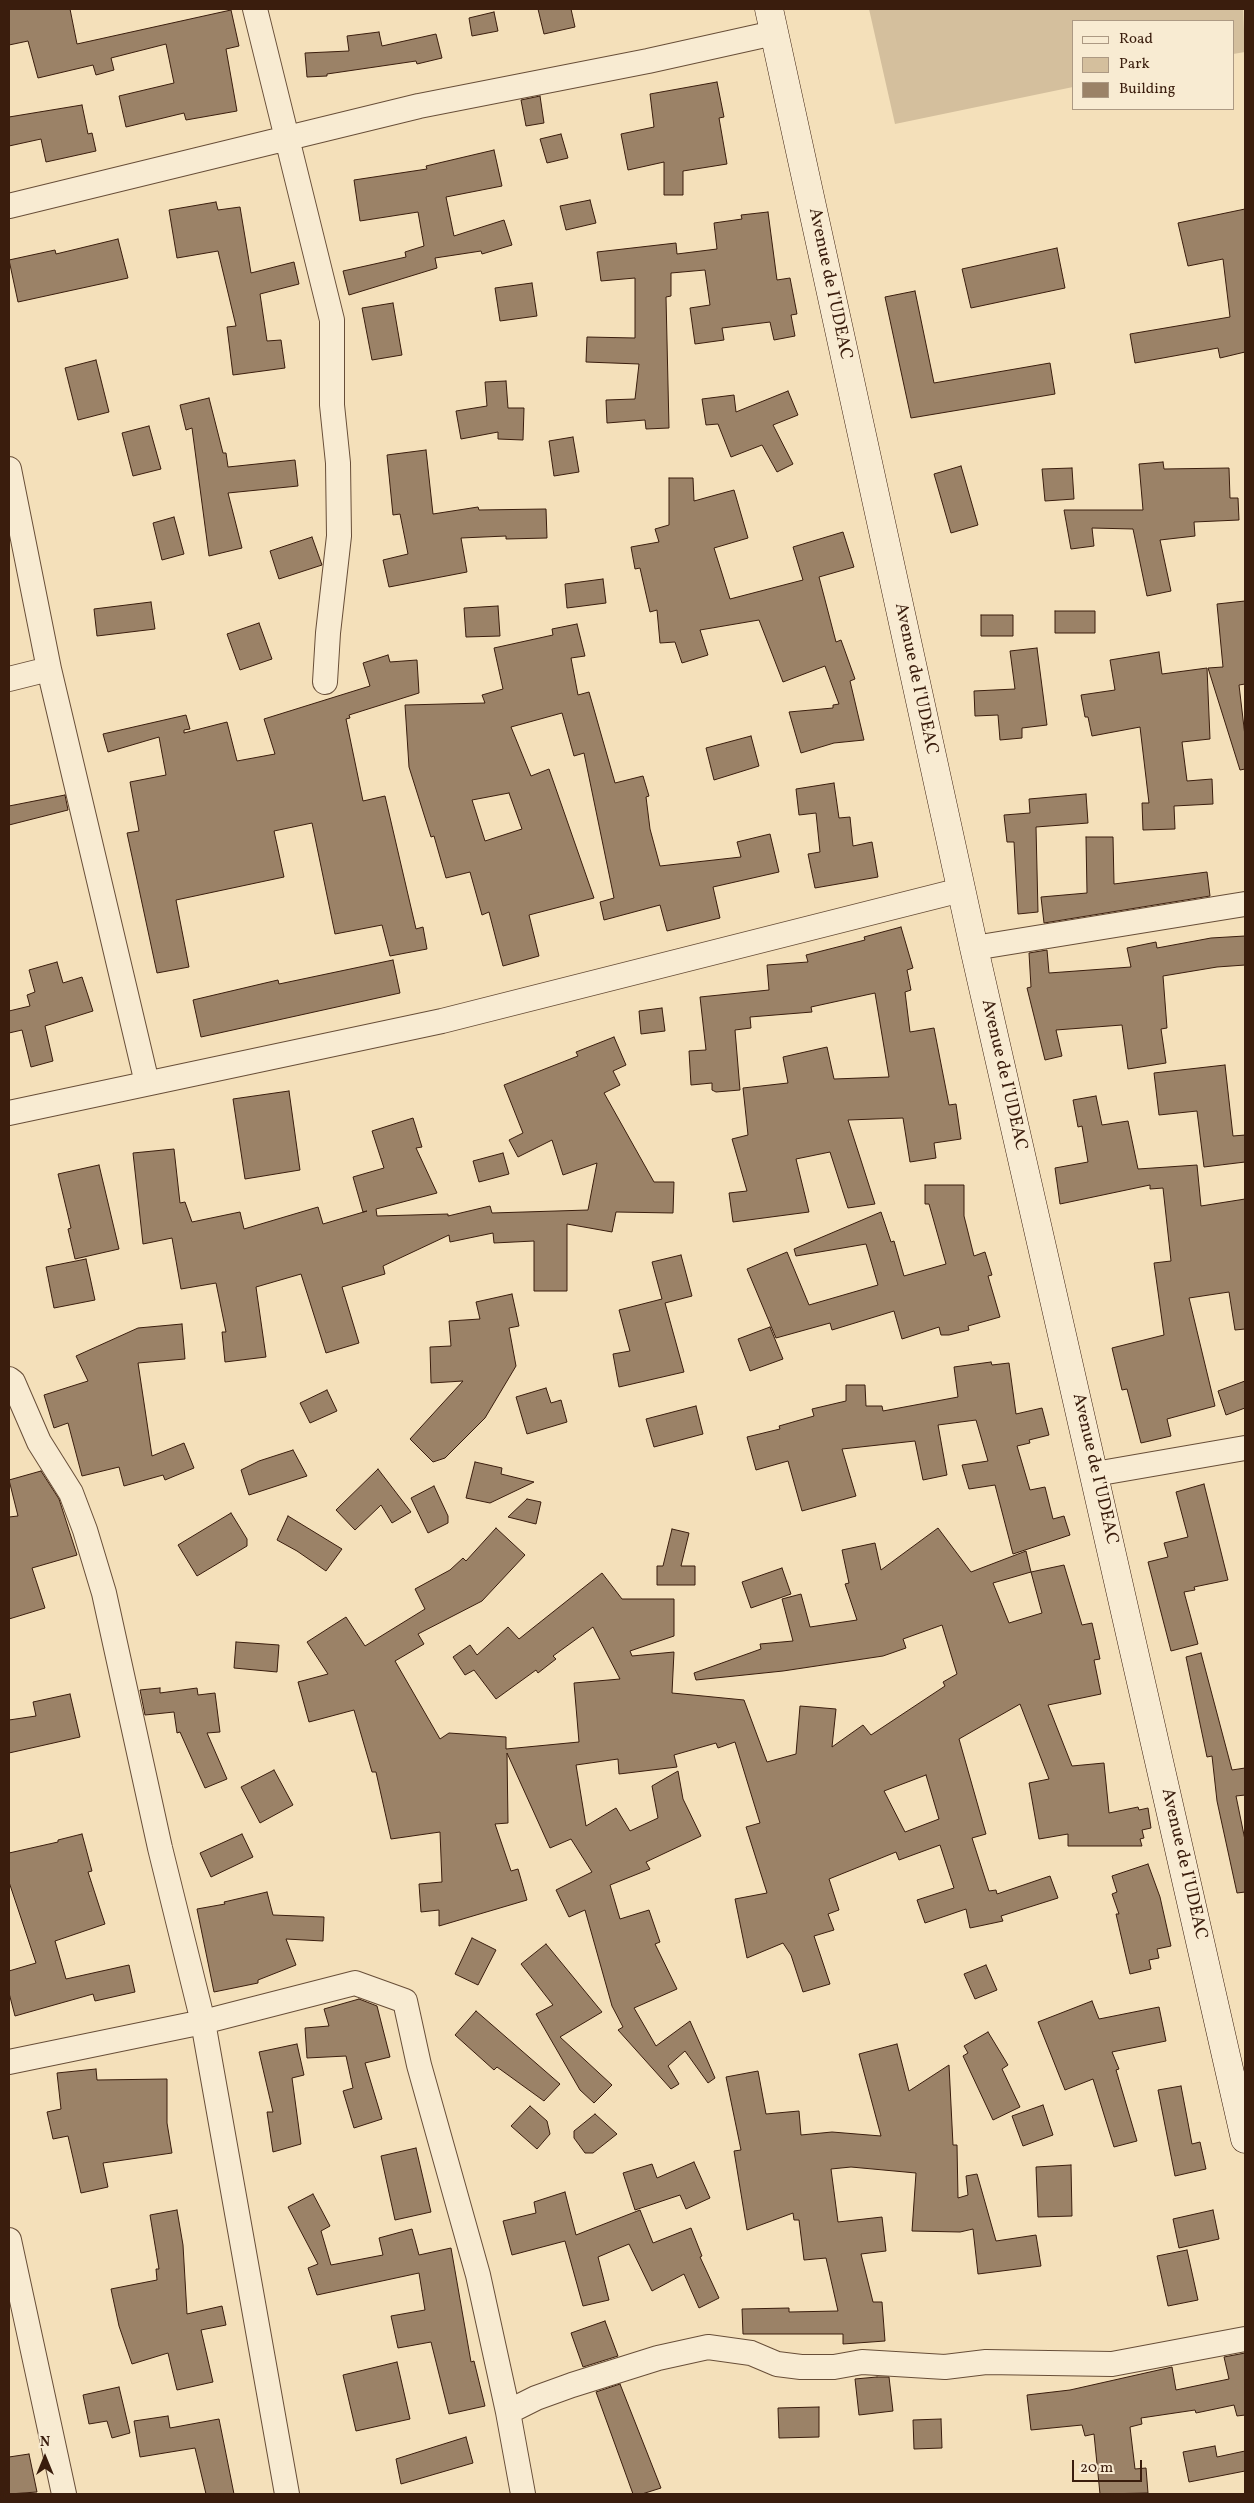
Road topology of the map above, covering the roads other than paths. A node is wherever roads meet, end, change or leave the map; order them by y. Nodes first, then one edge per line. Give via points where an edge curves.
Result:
1 (255, 9) edge
2 (772, 21) edge
3 (288, 138) junction
4 (9, 206) edge
5 (9, 469) edge
6 (49, 669) junction
7 (9, 678) edge
8 (325, 682) dead end
9 (961, 890) junction
10 (1245, 904) edge
11 (974, 948) junction
12 (147, 1083) junction
13 (9, 1113) edge
14 (9, 1379) edge
15 (1245, 1448) edge
16 (1095, 1474) junction
17 (203, 2022) junction
18 (9, 2062) edge
19 (1245, 2139) edge
20 (9, 2240) edge
21 (1245, 2339) edge
22 (508, 2412) junction
23 (64, 2494) edge
24 (287, 2494) edge
25 (523, 2494) edge

1 - 3 street
2 - 3 street via 648,61 418,106
2 - 9 main road, Avenue de I'UDEAC
3 - 4 street
3 - 8 street via 332,320 332,405 338,463 339,536
5 - 6 street
6 - 7 street
6 - 12 street
9 - 11 main road, Avenue de I'UDEAC
9 - 12 street via 442,1021
10 - 11 street
11 - 16 main road, Avenue de I'UDEAC
12 - 13 street
14 - 17 street via 40,1442 71,1493 85,1530 104,1593 160,1848
15 - 16 street
16 - 19 main road, Avenue de I'UDEAC
17 - 18 street
17 - 22 street via 356,1982 405,2001 419,2065 478,2275
17 - 24 street
20 - 23 street
21 - 22 street via 1112,2364 986,2362 945,2367 862,2362 834,2367 801,2367 777,2364 751,2353 708,2347 658,2358 572,2385
22 - 25 street

